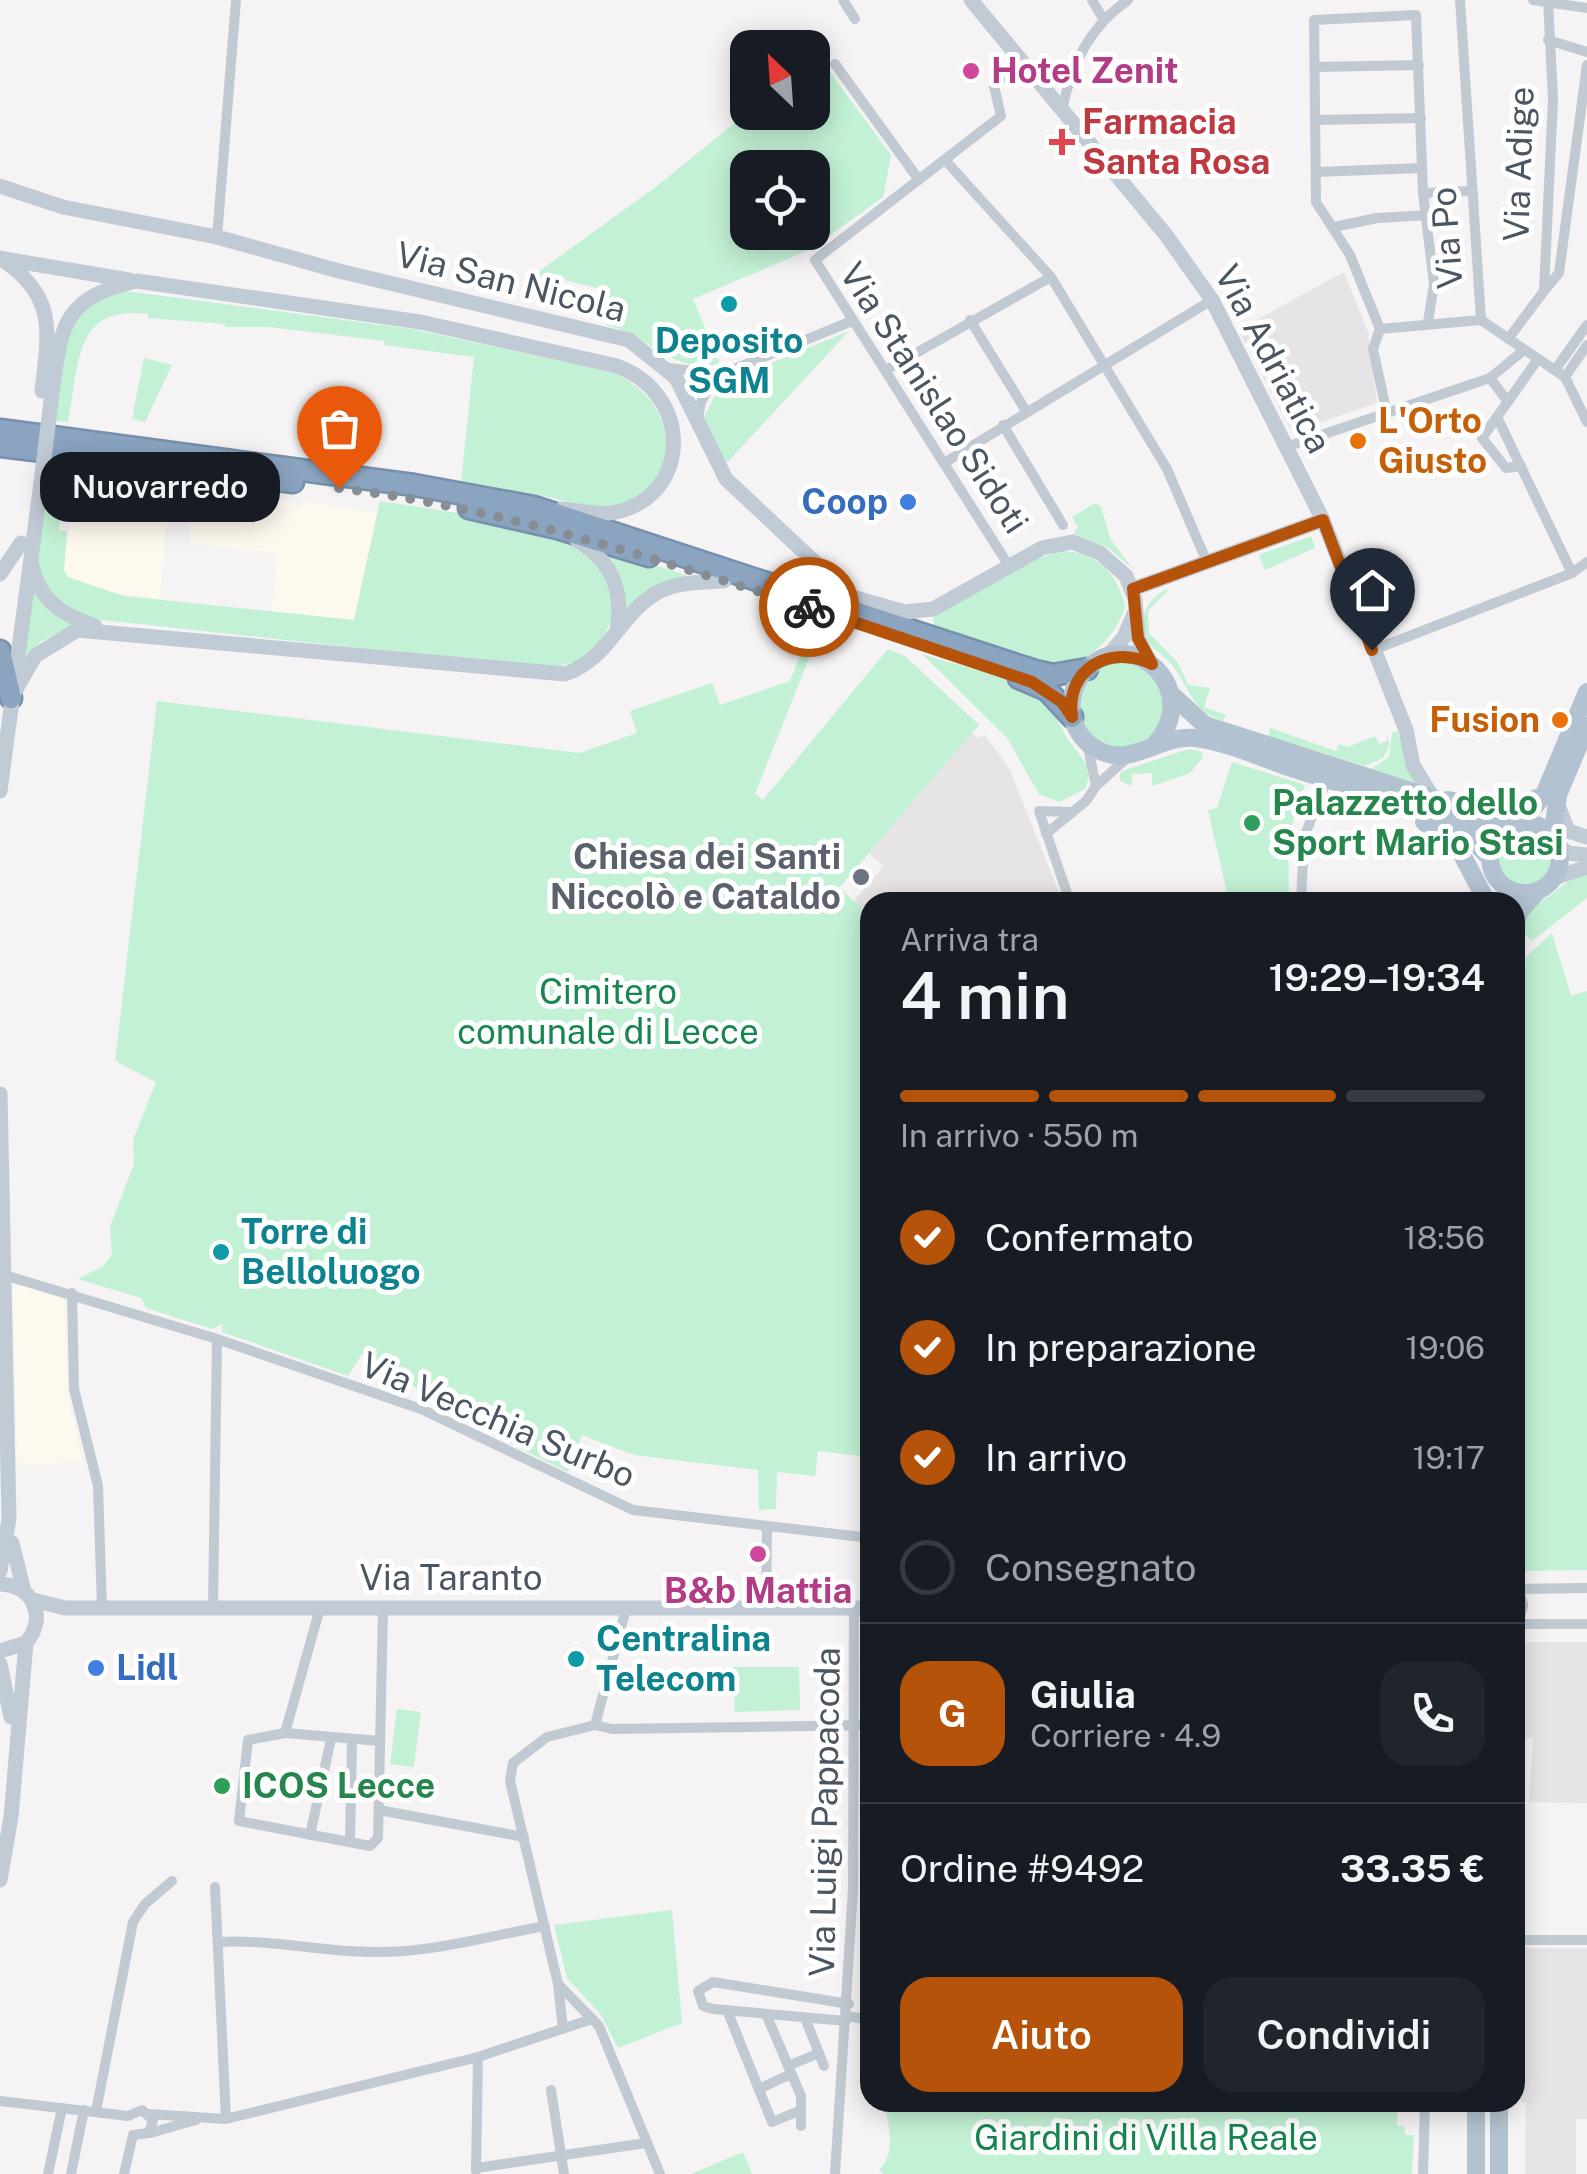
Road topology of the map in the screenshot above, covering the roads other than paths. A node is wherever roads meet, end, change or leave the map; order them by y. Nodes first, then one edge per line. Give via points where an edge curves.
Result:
1 (236, 0) edge
2 (842, 0) edge
3 (971, 0) edge
4 (1092, 0) edge
5 (1128, 0) edge
6 (1460, 0) edge
7 (1533, 0) edge
8 (1547, 2) edge
9 (1587, 8) edge
10 (854, 19) dead end
11 (1104, 20) junction
12 (1548, 40) junction
13 (1587, 52) edge
14 (1020, 60) junction
15 (1076, 60) junction
16 (835, 64) dead end
17 (1587, 65) edge
18 (1418, 66) junction
19 (1314, 67) junction
20 (1040, 84) junction
21 (1062, 110) junction
22 (1421, 118) junction
23 (1315, 120) junction
24 (944, 160) junction
25 (1422, 168) junction
26 (1316, 172) junction
27 (919, 180) junction
28 (0, 186) edge
29 (1471, 190) junction
30 (1423, 193) junction
31 (1429, 215) junction
32 (1334, 227) junction
33 (217, 237) junction
34 (0, 258) edge
35 (0, 271) edge
36 (1050, 277) junction
37 (137, 281) junction
38 (1544, 290) junction
39 (1212, 300) junction
40 (970, 320) junction
41 (1481, 320) junction
42 (852, 321) junction
43 (1428, 322) junction
44 (1587, 326) edge
45 (1380, 329) junction
46 (1508, 338) junction
47 (1587, 345) edge
48 (1524, 350) junction
49 (1538, 359) junction
50 (1104, 364) junction
51 (667, 368) junction
52 (886, 370) junction
53 (1560, 373) junction
54 (702, 374) junction
55 (722, 374) junction
56 (1490, 378) junction
57 (712, 384) junction
58 (685, 391) junction
59 (46, 401) junction
60 (1508, 402) junction
61 (1386, 409) junction
62 (1026, 411) junction
63 (1498, 417) junction
64 (698, 420) junction
65 (1587, 422) edge
66 (1003, 425) junction
67 (6, 438) edge
68 (1289, 446) junction
69 (944, 462) junction
70 (1521, 466) junction
71 (534, 507) junction
72 (1323, 520) junction
73 (1063, 525) dead end
74 (557, 528) junction
75 (25, 544) junction
76 (1208, 562) junction
77 (1587, 562) edge
78 (1008, 566) junction
79 (1572, 573) junction
80 (0, 574) edge
81 (724, 581) junction
82 (1133, 589) junction
83 (1134, 614) junction
84 (103, 629) junction
85 (616, 634) junction
86 (1372, 650) junction
87 (0, 651) edge
88 (1108, 656) junction
89 (1152, 664) junction
90 (1086, 668) junction
91 (1587, 692) edge
92 (1172, 695) junction
93 (11, 698) junction
94 (1072, 717) junction
95 (1587, 726) edge
96 (1086, 742) junction
97 (1155, 744) junction
98 (1131, 755) junction
99 (1566, 775) junction
100 (1327, 780) junction
101 (1096, 786) junction
102 (0, 792) edge
103 (1544, 795) junction
104 (1380, 797) junction
105 (1433, 798) junction
106 (1071, 812) junction
107 (1515, 825) junction
108 (1046, 834) junction
109 (1587, 836) edge
110 (1554, 840) junction
111 (1587, 854) edge
112 (1587, 867) edge
113 (1554, 878) junction
114 (1493, 880) edge
115 (1538, 891) junction
116 (1066, 892) edge
117 (1301, 892) edge
118 (1525, 905) edge
119 (0, 1094) edge
120 (0, 1140) edge
121 (2, 1274) edge
122 (72, 1293) junction
123 (217, 1339) junction
124 (9, 1519) junction
125 (767, 1526) junction
126 (860, 1537) edge
127 (0, 1570) edge
128 (0, 1584) edge
129 (1587, 1588) edge
130 (1525, 1590) edge
131 (28, 1595) junction
132 (102, 1608) junction
133 (212, 1608) junction
134 (320, 1608) junction
135 (383, 1608) junction
136 (766, 1608) junction
137 (860, 1608) edge
138 (626, 1609) junction
139 (1525, 1624) edge
140 (1587, 1624) edge
141 (26, 1642) junction
142 (0, 1651) edge
143 (0, 1664) edge
144 (595, 1725) junction
145 (860, 1725) edge
146 (285, 1733) junction
147 (331, 1739) junction
148 (352, 1740) junction
149 (14, 1741) junction
150 (380, 1742) junction
151 (860, 1765) edge
152 (378, 1810) junction
153 (855, 1814) junction
154 (860, 1814) edge
155 (310, 1835) junction
156 (524, 1837) junction
157 (350, 1842) junction
158 (0, 1880) edge
159 (172, 1881) dead end
160 (215, 1887) dead end
161 (854, 1889) junction
162 (860, 1889) edge
163 (544, 1926) junction
164 (1525, 1940) edge
165 (1587, 1940) edge
166 (218, 1942) junction
167 (558, 1984) junction
168 (727, 2010) junction
169 (766, 2014) junction
170 (847, 2014) junction
171 (860, 2017) edge
172 (805, 2018) junction
173 (592, 2019) junction
174 (563, 2029) junction
175 (819, 2053) junction
176 (478, 2057) junction
177 (824, 2066) dead end
178 (790, 2070) junction
179 (758, 2089) junction
180 (551, 2090) dead end
181 (0, 2101) edge
182 (62, 2108) junction
183 (801, 2110) junction
184 (90, 2111) junction
185 (1424, 2112) edge
186 (1476, 2112) edge
187 (1499, 2112) edge
188 (149, 2114) junction
189 (128, 2116) junction
190 (202, 2118) junction
191 (226, 2119) junction
192 (800, 2126) dead end
193 (149, 2133) junction
194 (133, 2135) junction
195 (646, 2143) junction
196 (562, 2156) junction
197 (476, 2171) edge
198 (48, 2174) edge
199 (71, 2174) edge
200 (124, 2174) edge
201 (564, 2174) edge
202 (660, 2174) edge
203 (835, 2174) edge
204 (1424, 2174) edge
205 (1476, 2174) edge
206 (1500, 2174) edge

1 - 33 street
2 - 10 street
3 - 14 main road, Via Adriatica
4 - 11 street
5 - 11 street
6 - 29 street, Via Po
7 - 8 street
8 - 9 street
8 - 12 street, Via Adige
11 - 15 street
12 - 13 street, Via Adige
12 - 38 street, Via Adige via 1553,98
14 - 20 main road, Via Adriatica
14 - 24 street via 994,86 1001,116
15 - 20 street
15 - 21 street
16 - 27 street
17 - 38 street, Via Adige via 1559,273
18 - 19 street
18 - 19 street via 1416,14 1314,20
18 - 22 street
19 - 23 street
20 - 21 main road, Via Adriatica
21 - 39 main road, Via Adriatica
22 - 23 street
22 - 25 street
23 - 26 street
24 - 27 street
24 - 36 street
25 - 26 street
25 - 30 street
26 - 32 street via 1316,202
27 - 42 street, Via Stanislao Sidoti via 815,260
28 - 33 main road, Via San Nicola via 63,207
29 - 30 street
29 - 41 street, Via Po
30 - 31 street
31 - 32 street
31 - 43 street via 1434,284
32 - 45 street
33 - 51 main road, Via San Nicola via 614,334
34 - 37 main road
34 - 59 main road via 26,278 46,313
35 - 59 main road via 20,284 38,313
36 - 40 street
36 - 50 street
37 - 59 main road via 91,294 65,320
37 - 71 main road via 420,322 614,366 658,389 673,442 653,492 607,514
38 - 46 street, Via Adige
39 - 50 street
39 - 68 main road, Via Adriatica
40 - 52 street
40 - 62 street
41 - 43 street
41 - 46 street, Via Po
42 - 52 street, Via Stanislao Sidoti
42 - 55 street
43 - 45 street
44 - 53 street
45 - 61 street via 1373,349
46 - 48 street, Via Po
47 - 53 street
48 - 49 street, Via Po
48 - 56 street
49 - 53 street, Via Po
49 - 60 street
50 - 62 street
50 - 76 street via 1166,469
51 - 54 street
51 - 58 main road, Via San Nicola
52 - 69 street, Via Stanislao Sidoti
53 - 65 street
54 - 55 street
54 - 58 street
55 - 57 street
56 - 60 street
56 - 61 street
57 - 58 street
57 - 64 street
58 - 64 main road, Via San Nicola
59 - 75 main road
60 - 63 street
61 - 68 street
62 - 66 street
63 - 70 street
63 - 70 street via 1482,438 1506,468
64 - 78 main road, Via San Nicola via 726,479 852,597 918,612
66 - 69 street
66 - 73 street
67 - 71 highway via 414,484
67 - 74 highway via 411,497
68 - 72 main road, Via Adriatica
69 - 78 street, Via Stanislao Sidoti
70 - 79 street
71 - 90 highway via 1036,671 1053,675
72 - 76 main road
72 - 86 main road, Via Adriatica
74 - 81 highway
74 - 85 main road via 598,553 609,568 618,596
75 - 80 main road
75 - 84 main road via 44,598
75 - 93 main road
76 - 82 main road
77 - 79 street
78 - 82 main road, Via San Nicola via 1072,542 1116,564
79 - 86 street
81 - 85 main road via 663,590
81 - 94 highway via 1032,682
82 - 83 main road
83 - 88 main road
83 - 89 main road
84 - 85 main road via 549,674 584,668
84 - 93 main road via 77,630 53,641 27,665
86 - 105 main road, Via Adriatica via 1406,730 1413,765
87 - 93 highway
88 - 89 main road via 1136,656
88 - 90 main road
89 - 92 main road
90 - 94 main road via 1071,698
91 - 103 main road
92 - 97 main road via 1170,720
92 - 105 main road via 1205,725
93 - 102 main road
94 - 96 main road
95 - 99 main road
96 - 98 main road via 1114,756
96 - 101 street
97 - 98 main road
97 - 100 main road via 1196,738
98 - 101 street
99 - 109 main road via 1560,818 1568,831
99 - 110 main road via 1554,810
100 - 104 main road
100 - 117 street via 1304,837
101 - 106 street
103 - 105 main road via 1503,812
103 - 107 main road
104 - 114 main road via 1452,842
104 - 114 main road via 1454,826
105 - 107 main road via 1478,822
106 - 108 street
106 - 108 street via 1039,811
107 - 110 main road via 1538,826
107 - 114 main road via 1498,836
108 - 116 street
110 - 111 main road via 1568,853
110 - 113 main road
112 - 113 main road
113 - 115 main road
114 - 115 main road via 1515,892
115 - 118 main road
119 - 120 main road
120 - 121 main road
121 - 122 street, Via Vecchia Surbo
121 - 124 main road
122 - 123 street, Via Vecchia Surbo
122 - 132 street via 74,1390 98,1486
123 - 125 street, Via Vecchia Surbo via 420,1409 634,1510
123 - 133 street
124 - 127 main road
124 - 131 main road via 14,1563
125 - 126 street, Via Vecchia Surbo
125 - 136 street
128 - 131 main road, Via Taranto
129 - 130 street
131 - 132 main road, Via Taranto via 65,1608
131 - 141 main road via 37,1618
132 - 133 main road, Via Taranto
133 - 134 main road, Via Taranto
134 - 135 main road, Via Taranto
134 - 146 street
135 - 138 main road, Via Taranto
135 - 150 street
136 - 137 main road, Via Taranto
136 - 138 main road, Via Taranto
138 - 144 street
139 - 140 street
141 - 142 main road
141 - 149 main road
143 - 149 main road
144 - 145 street
144 - 156 street via 548,1737 513,1763 510,1781
146 - 147 street
146 - 155 street via 248,1740 239,1821
147 - 148 street
147 - 155 street
148 - 150 street
148 - 157 street
149 - 158 main road
150 - 152 street
151 - 153 street, Via Luigi Pappacoda
152 - 156 street
152 - 157 street via 378,1838 370,1846
153 - 154 street
153 - 161 street, Via Luigi Pappacoda
155 - 157 street
156 - 163 street
159 - 184 street via 133,1922
160 - 166 street
161 - 162 street
161 - 170 street, Via Luigi Pappacoda
163 - 166 street via 390,1952
163 - 167 street
164 - 165 street
166 - 191 street
167 - 173 street
167 - 174 street
168 - 169 street
168 - 170 street via 703,2006 698,1991 713,1982
168 - 179 street
169 - 172 street
169 - 178 street
170 - 171 street
170 - 172 street
170 - 203 street, Via Luigi Pappacoda
172 - 175 street
173 - 174 street
173 - 195 street
174 - 176 street
175 - 177 street
175 - 178 street
176 - 191 street
176 - 197 street
178 - 179 street
178 - 183 street
179 - 183 street via 772,2122
180 - 196 street
181 - 182 street
182 - 184 street
182 - 198 street
183 - 192 street
184 - 189 street
184 - 199 street
185 - 204 street
186 - 205 main road
187 - 206 main road
188 - 189 street
188 - 190 street
188 - 193 street
189 - 194 street
190 - 191 street
190 - 193 street
193 - 194 street
194 - 200 street
195 - 196 street
195 - 202 street
196 - 197 street
196 - 201 street

